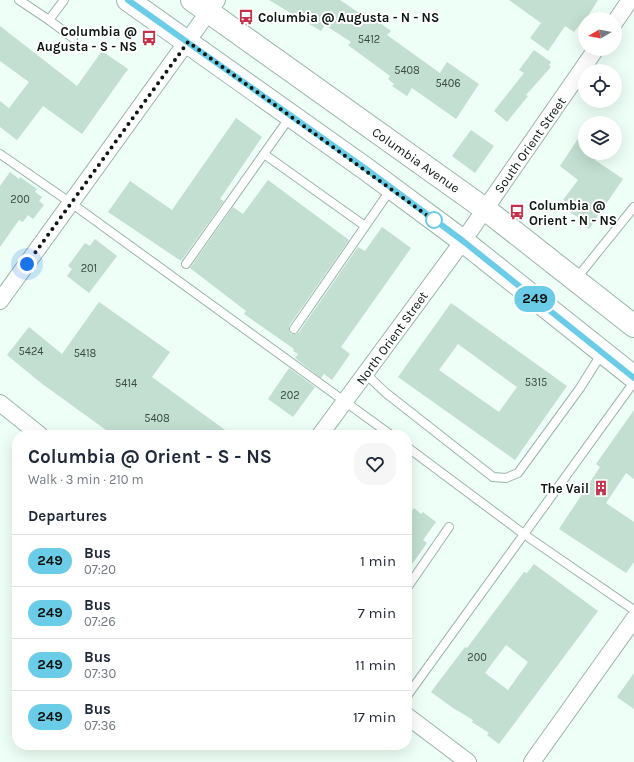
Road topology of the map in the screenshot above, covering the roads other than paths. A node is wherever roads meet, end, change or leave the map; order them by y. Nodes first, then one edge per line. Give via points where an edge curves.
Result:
1 (20, 0) edge
2 (64, 0) edge
3 (128, 0) edge
4 (630, 0) edge
5 (206, 4) edge
6 (622, 12) edge
7 (49, 20) junction
8 (73, 38) dead end
9 (188, 42) junction
10 (591, 56) edge
11 (291, 116) junction
12 (264, 154) junction
13 (1, 158) edge
14 (392, 188) junction
15 (71, 203) junction
16 (634, 207) edge
17 (485, 209) junction
18 (365, 226) junction
19 (463, 241) junction
20 (186, 264) dead end
21 (576, 280) junction
22 (0, 301) edge
23 (634, 326) edge
24 (294, 328) dead end
25 (602, 352) junction
26 (366, 374) junction
27 (634, 378) edge
28 (634, 382) edge
29 (345, 401) junction
30 (0, 403) edge
31 (34, 430) edge
32 (324, 430) edge
33 (384, 430) edge
34 (412, 451) edge
35 (449, 527) dead end
36 (525, 535) junction
37 (412, 581) edge
38 (634, 610) edge
39 (634, 619) edge
40 (412, 689) edge
41 (412, 720) edge
42 (468, 762) edge
43 (532, 762) edge

1 - 7 lane
2 - 7 lane
3 - 9 main road
4 - 6 street
5 - 9 street
5 - 17 main road, Columbia Avenue
7 - 8 lane
9 - 11 main road
9 - 15 street
10 - 17 street, South Orient Street
11 - 12 lane
11 - 14 main road
12 - 18 lane
12 - 20 lane
13 - 15 lane
14 - 18 lane
14 - 19 main road
15 - 22 street
15 - 29 lane
16 - 21 lane
17 - 19 street, South Orient Street
17 - 21 main road, Columbia Avenue
18 - 24 lane
19 - 25 main road
19 - 26 street, North Orient Street
21 - 23 main road, Columbia Avenue
25 - 26 lane via 580,388 518,473 506,478 493,477 386,393
25 - 27 main road
26 - 29 street, North Orient Street
28 - 36 lane
29 - 32 street, North Orient Street
29 - 33 lane
30 - 31 street
34 - 36 lane
35 - 37 lane
36 - 38 lane
36 - 40 lane
39 - 43 street
41 - 42 street

